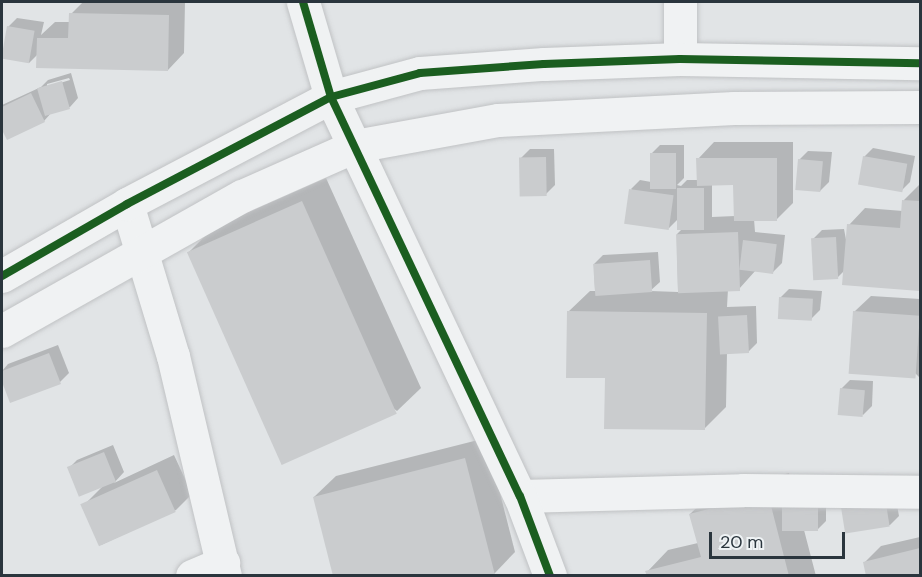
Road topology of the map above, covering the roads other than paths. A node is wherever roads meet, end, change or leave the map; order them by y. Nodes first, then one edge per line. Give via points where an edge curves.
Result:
1 (303, 2) edge
2 (680, 2) edge
3 (680, 59) junction
4 (921, 63) edge
5 (331, 97) junction
6 (921, 107) edge
7 (355, 146) junction
8 (127, 204) junction
9 (142, 251) junction
10 (2, 276) edge
11 (2, 331) edge
12 (921, 492) edge
13 (520, 496) junction
14 (224, 569) edge
15 (192, 576) edge
16 (550, 576) edge

1 - 5 street
2 - 3 street
3 - 4 street
3 - 5 street via 420,73
5 - 7 street
5 - 8 street
6 - 7 street via 734,108 498,120
7 - 9 street via 242,196
7 - 13 street
8 - 9 street
8 - 10 street
9 - 11 street
9 - 14 street via 173,356
12 - 13 street via 743,490
13 - 16 street
14 - 15 street

